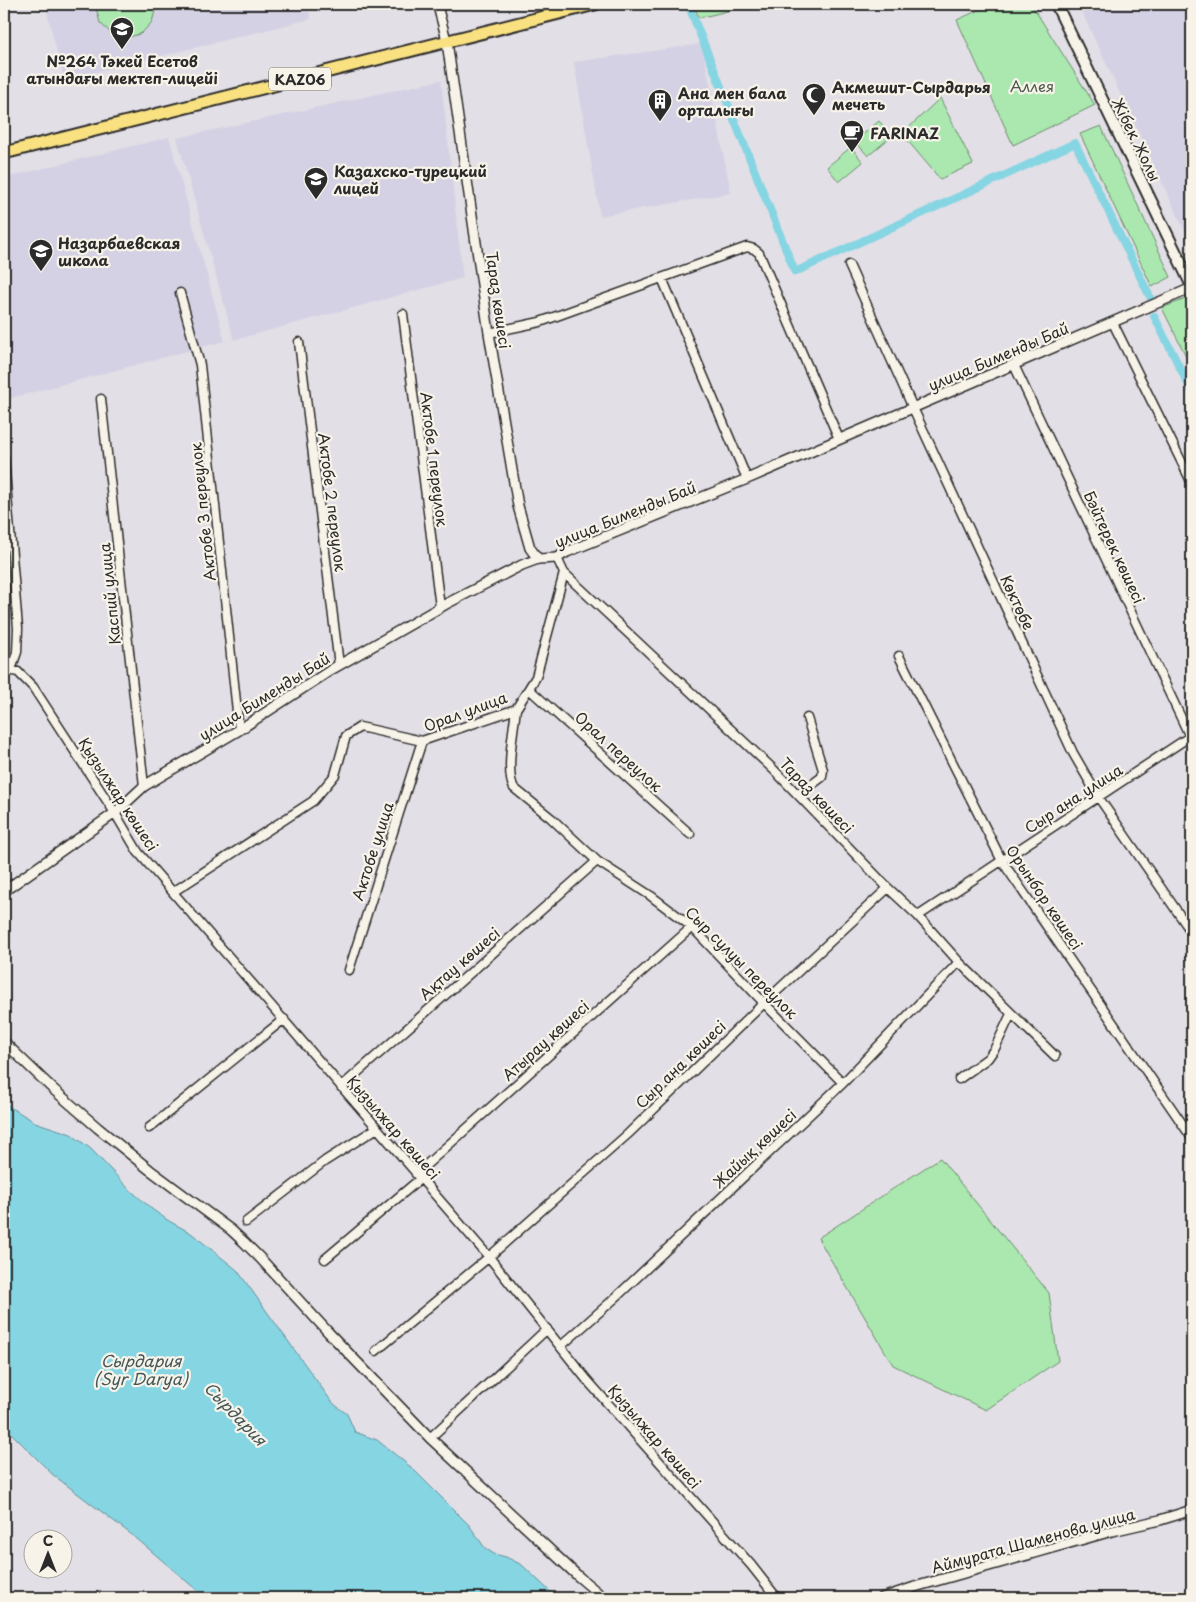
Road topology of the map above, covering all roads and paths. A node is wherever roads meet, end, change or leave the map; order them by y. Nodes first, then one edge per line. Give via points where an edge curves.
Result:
1 (437, 4) edge
2 (595, 4) edge
3 (1056, 4) edge
4 (447, 42) junction
5 (4, 153) edge
6 (849, 265) dead end
7 (662, 278) junction
8 (1192, 287) edge
9 (180, 293) dead end
10 (403, 314) dead end
11 (1112, 322) junction
12 (489, 333) junction
13 (299, 342) dead end
14 (1014, 365) junction
15 (101, 399) dead end
16 (913, 408) junction
17 (839, 438) junction
18 (4, 459) edge
19 (747, 479) junction
20 (1192, 483) edge
21 (538, 558) junction
22 (556, 558) junction
23 (564, 573) junction
24 (440, 607) junction
25 (898, 656) dead end
26 (339, 665) junction
27 (7, 669) edge
28 (529, 689) junction
29 (516, 709) junction
30 (807, 718) dead end
31 (239, 730) junction
32 (1191, 738) edge
33 (422, 741) junction
34 (144, 786) junction
35 (798, 795) junction
36 (1098, 798) junction
37 (115, 813) junction
38 (690, 834) dead end
39 (596, 861) junction
40 (1002, 861) junction
41 (888, 888) junction
42 (4, 891) edge
43 (173, 892) junction
44 (918, 916) junction
45 (692, 927) junction
46 (1192, 933) edge
47 (959, 962) junction
48 (349, 970) dead end
49 (764, 1003) junction
50 (1011, 1014) junction
51 (284, 1019) junction
52 (4, 1042) edge
53 (1055, 1056) dead end
54 (959, 1079) dead end
55 (844, 1083) junction
56 (340, 1087) junction
57 (149, 1128) dead end
58 (377, 1128) junction
59 (1192, 1138) edge
60 (418, 1177) junction
61 (246, 1222) dead end
62 (489, 1257) junction
63 (325, 1259) dead end
64 (547, 1329) junction
65 (561, 1346) junction
66 (376, 1351) dead end
67 (430, 1438) junction
68 (1192, 1510) edge
69 (604, 1598) edge
70 (777, 1598) edge
71 (882, 1598) edge

1 - 4 street
2 - 4 main road, KAZ06
3 - 8 main road, Жібек Жолы
4 - 5 main road, KAZ06
4 - 12 street, Тараз көшесі
6 - 16 street, Көктөбе
7 - 12 street via 540,322
7 - 17 street via 747,248 759,253
7 - 19 street
8 - 11 street, улица Бименды Бай
9 - 31 street, Актобе 3 переулок via 200,365
10 - 24 street, Актобе 1 переулок
11 - 14 street, улица Бименды Бай
11 - 20 street
12 - 21 street, Тараз көшесі via 518,506 530,548
13 - 26 street, Актобе 2 переулок
14 - 16 street, улица Бименды Бай
14 - 32 street, Бәйтерек көшесі
15 - 34 street, Каспий улица
16 - 17 street, улица Бименды Бай
16 - 36 street, Көктөбе via 1073,753
17 - 19 street, улица Бименды Бай
18 - 27 street via 18,628 17,652
19 - 22 street, улица Бименды Бай
21 - 22 street, улица Бименды Бай
21 - 24 street, улица Бименды Бай
22 - 23 street, Тараз көшесі
23 - 28 street, Орал улица via 536,677
23 - 35 street, Тараз көшесі
24 - 26 street, улица Бименды Бай
25 - 40 street, Орынбор көшесі
26 - 31 street, улица Бименды Бай
27 - 37 street, Қызылжар көшесі via 18,672 33,687
28 - 29 street, Орал улица
28 - 38 street, Орал переулок
29 - 33 street, Орал улица
29 - 39 street, Сыр сулуы переулок via 511,783
30 - 35 street via 823,770 822,777
31 - 34 street, улица Бименды Бай
32 - 36 street, Сыр ана улица
33 - 43 street, Орал улица via 360,727 346,736 335,775 313,801
33 - 48 street, Актобе улица
34 - 37 street, улица Бименды Бай
35 - 41 street, Тараз көшесі
36 - 40 street, Сыр ана улица
36 - 46 street, Көктөбе
37 - 42 street, улица Бименды Бай
37 - 43 street, Қызылжар көшесі via 138,852
39 - 45 street, Сыр сулуы переулок
39 - 56 street, Ақтау көшесі
40 - 44 street, Сыр ана улица
40 - 59 street, Орынбор көшесі
41 - 44 street, Тараз көшесі
41 - 49 street, Сыр ана көшесі
43 - 51 street, Қызылжар көшесі
44 - 47 street, Тараз көшесі
45 - 49 street, Сыр сулуы переулок
45 - 60 street, Атырау көшесі
47 - 50 street, Тараз көшесі
47 - 55 street, Жайық көшесі
49 - 55 street, Сыр сулуы переулок
49 - 62 street, Сыр ана көшесі via 628,1134
50 - 53 street, Тараз көшесі
50 - 54 street via 988,1058
51 - 56 street, Қызылжар көшесі
51 - 57 street
52 - 67 street via 98,1128 244,1242
55 - 65 street, Жайық көшесі
56 - 58 street, Қызылжар көшесі
58 - 60 street, Қызылжар көшесі
58 - 61 street via 325,1161
60 - 62 street, Қызылжар көшесі
60 - 63 street, Атырау көшесі
62 - 64 street, Қызылжар көшесі
62 - 66 street, Сыр ана көшесі
64 - 65 street, Қызылжар көшесі
64 - 67 street
65 - 70 street, Қызылжар көшесі
67 - 69 street
68 - 71 street, Аймурата Шаменова улица

